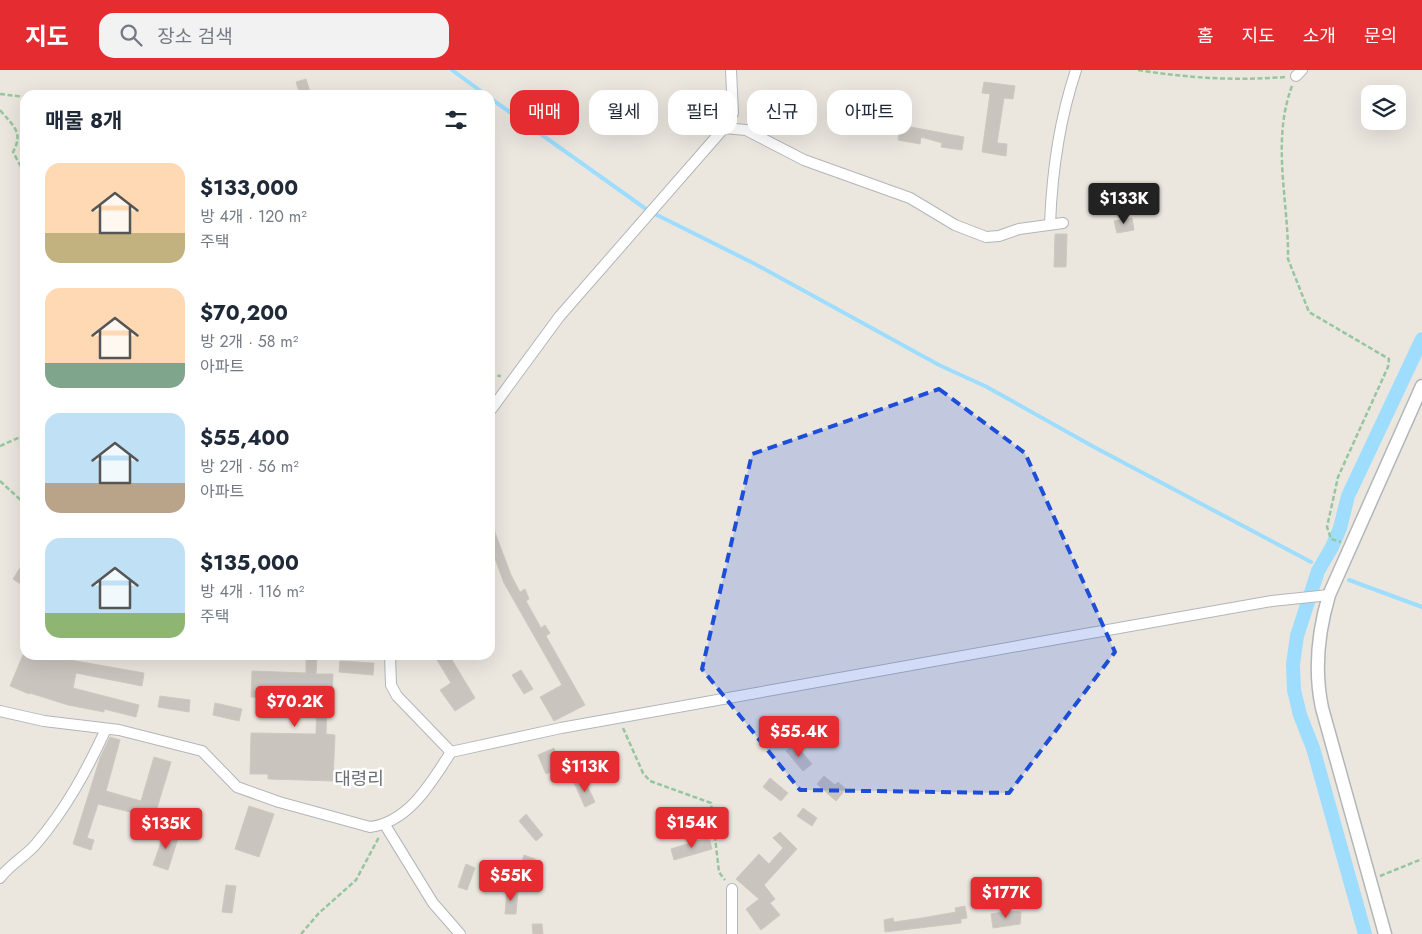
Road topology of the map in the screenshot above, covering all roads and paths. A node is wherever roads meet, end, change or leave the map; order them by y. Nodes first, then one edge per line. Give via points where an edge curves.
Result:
1 (731, 70) edge
2 (1076, 70) edge
3 (1138, 70) edge
4 (1299, 73) edge
5 (731, 90) edge
6 (0, 94) edge
7 (20, 96) edge
8 (0, 110) edge
9 (737, 129) edge
10 (718, 135) edge
11 (20, 165) edge
12 (1063, 222) dead end
13 (1050, 224) junction
14 (1422, 386) edge
15 (495, 404) edge
16 (20, 437) edge
17 (0, 446) edge
18 (0, 481) edge
19 (20, 499) edge
20 (1331, 539) dead end
21 (1324, 595) junction
22 (390, 660) edge
23 (0, 711) edge
24 (621, 718) junction
25 (106, 728) junction
26 (451, 752) junction
27 (385, 825) junction
28 (1422, 859) edge
29 (0, 878) edge
30 (1369, 880) junction
31 (732, 889) joint
32 (301, 934) edge
33 (460, 934) edge
34 (732, 934) edge
35 (1385, 934) edge

1 - 5 street
2 - 13 street via 1063,109 1056,150
3 - 4 path via 1174,76 1242,80
4 - 20 path via 1285,114 1282,146 1288,260 1309,312 1388,360 1388,367 1338,477 1327,527
6 - 7 path
8 - 11 path via 17,131 18,142 13,152
9 - 13 street via 746,130 804,160 910,198 971,233 999,236
10 - 15 street via 559,317
12 - 13 street
14 - 21 street
16 - 17 path
18 - 19 path
21 - 24 street
21 - 30 street via 1318,688
22 - 26 street via 391,685 397,696
23 - 25 street via 44,721
24 - 26 street
24 - 31 path via 625,737 650,781 711,803 719,872
25 - 27 street via 202,751 237,787 280,802 370,827
25 - 29 street via 90,764 54,823 32,849
26 - 27 street via 419,797 399,817
27 - 32 path via 356,880
27 - 33 street via 433,903
28 - 30 path
30 - 35 street
31 - 34 street

